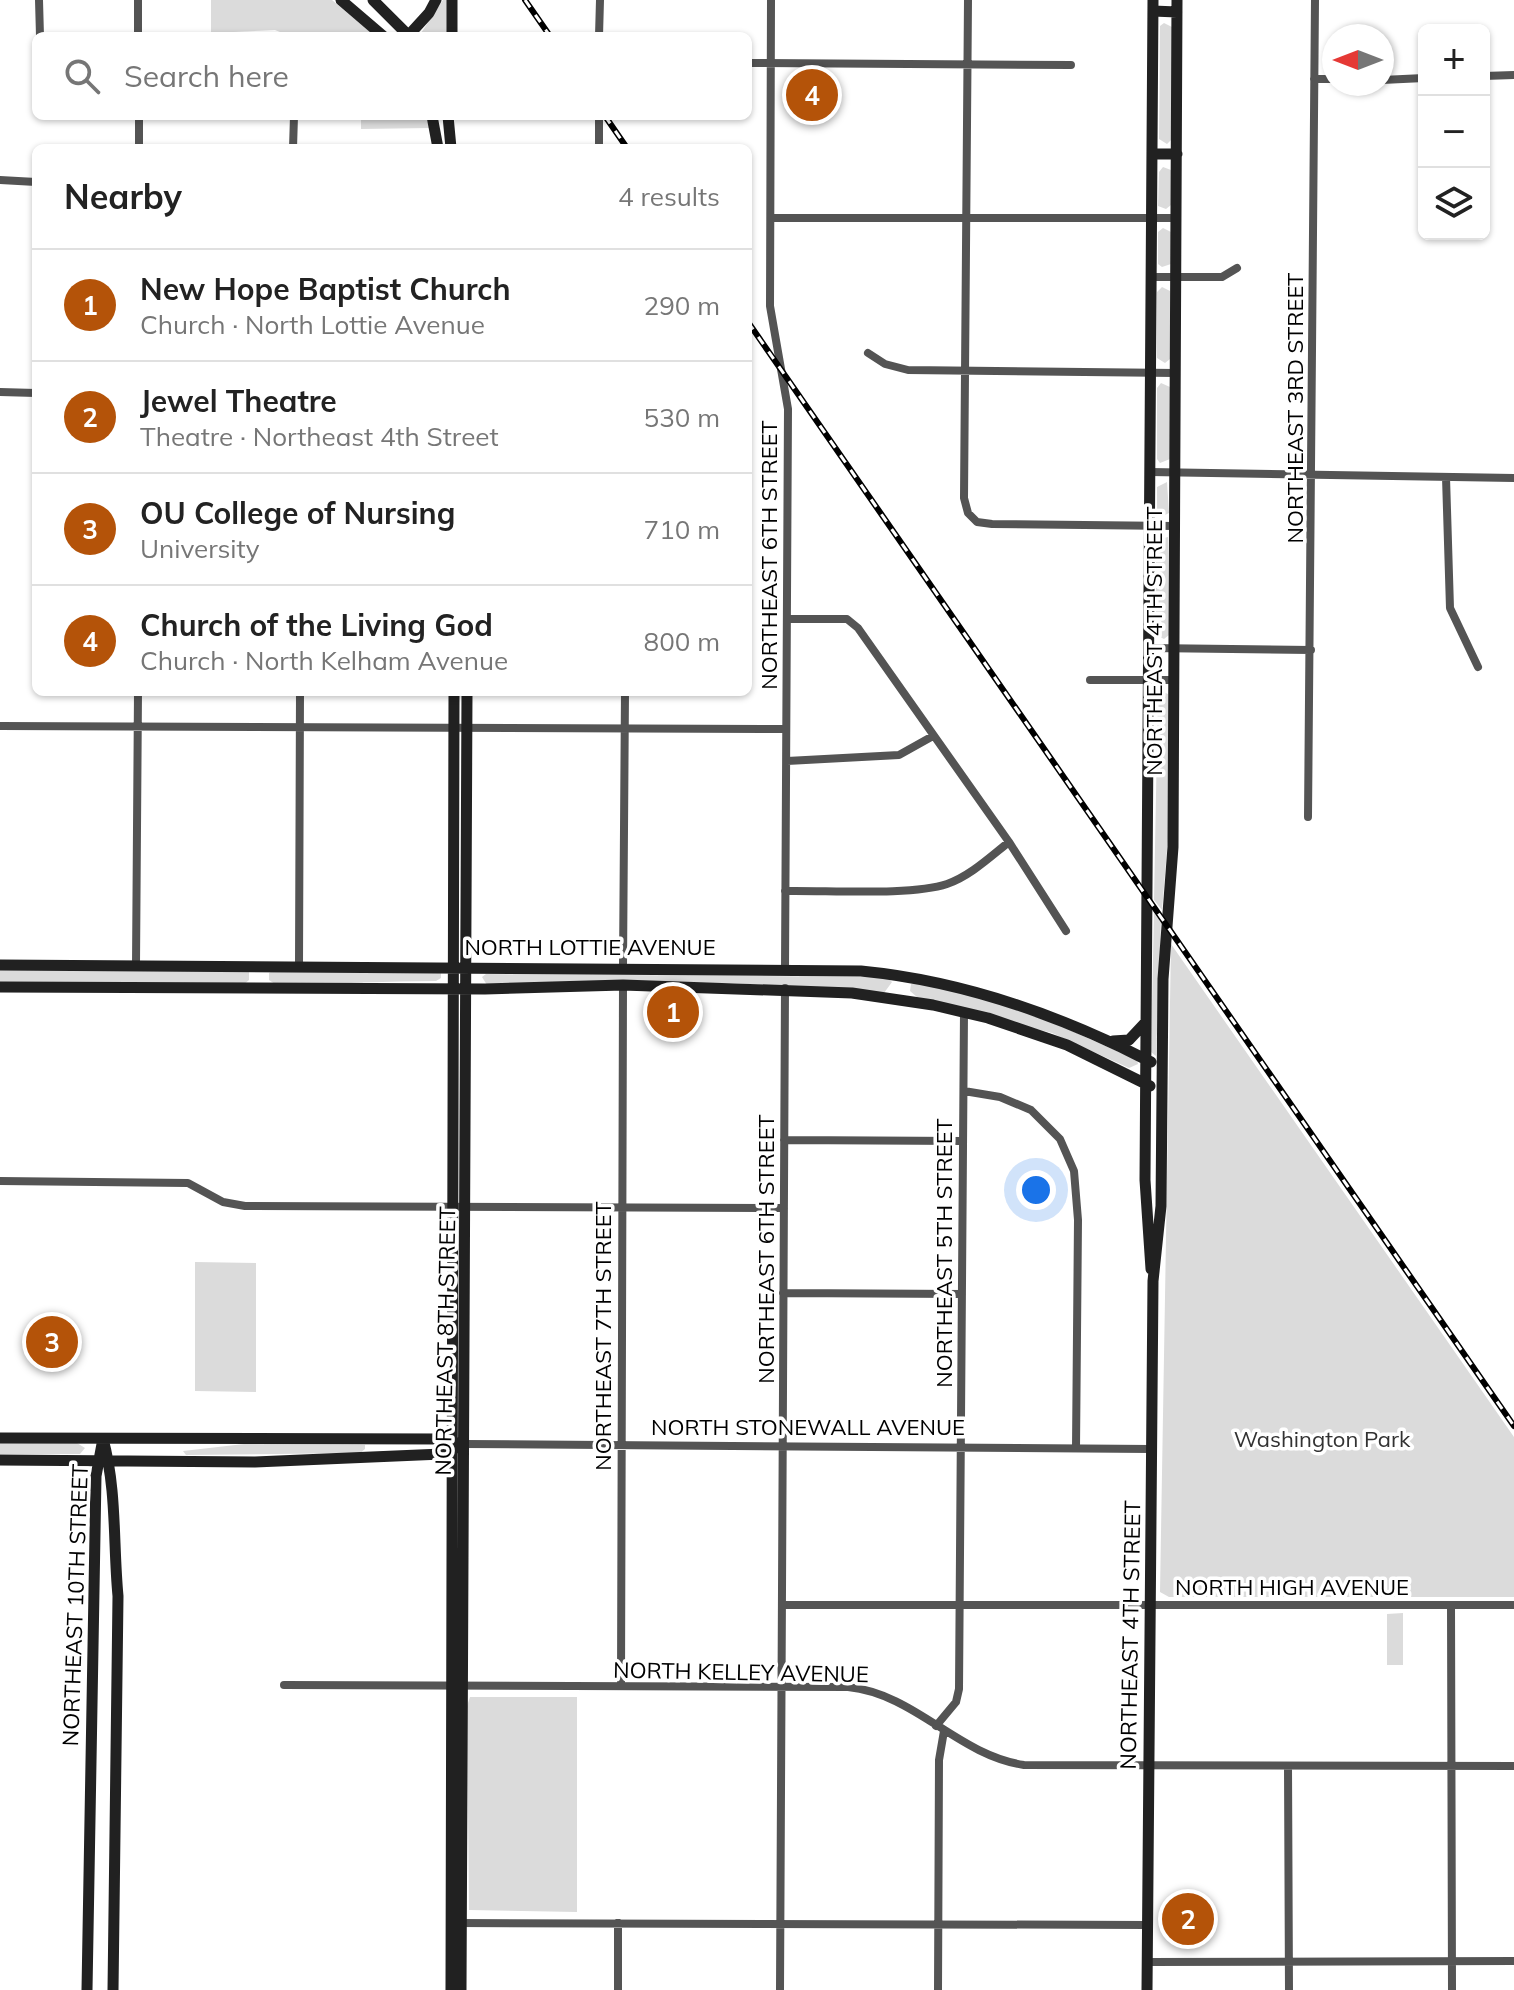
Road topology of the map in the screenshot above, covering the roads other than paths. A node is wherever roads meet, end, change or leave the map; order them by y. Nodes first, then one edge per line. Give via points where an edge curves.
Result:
1 (39, 0) edge
2 (138, 0) edge
3 (341, 0) edge
4 (373, 0) edge
5 (436, 0) edge
6 (452, 0) edge
7 (600, 0) edge
8 (771, 0) edge
9 (968, 0) edge
10 (1315, 0) edge
11 (1153, 6) edge
12 (1177, 6) edge
13 (40, 32) edge
14 (138, 32) edge
15 (378, 32) edge
16 (404, 32) edge
17 (412, 32) edge
18 (452, 32) edge
19 (599, 32) edge
20 (752, 63) edge
21 (771, 63) junction
22 (968, 63) junction
23 (1071, 65) dead end
24 (1514, 75) edge
25 (1490, 76) edge
26 (1418, 78) edge
27 (1314, 79) junction
28 (1322, 79) edge
29 (1394, 79) edge
30 (139, 120) edge
31 (294, 120) edge
32 (433, 120) edge
33 (450, 120) edge
34 (599, 120) edge
35 (139, 144) edge
36 (293, 144) edge
37 (437, 144) edge
38 (451, 144) edge
39 (599, 144) edge
40 (1152, 154) junction
41 (1177, 154) junction
42 (0, 180) edge
43 (32, 182) edge
44 (771, 218) junction
45 (1152, 218) junction
46 (1176, 218) junction
47 (967, 219) junction
48 (1237, 268) dead end
49 (1152, 277) junction
50 (1176, 278) junction
51 (868, 353) dead end
52 (964, 370) junction
53 (1151, 373) junction
54 (1175, 373) junction
55 (0, 392) edge
56 (32, 393) edge
57 (1150, 472) junction
58 (1174, 473) junction
59 (1314, 475) junction
60 (1446, 477) junction
61 (1514, 478) edge
62 (1150, 526) junction
63 (1175, 526) junction
64 (787, 619) junction
65 (1150, 648) junction
66 (1174, 648) junction
67 (1311, 650) junction
68 (1478, 667) dead end
69 (1090, 680) dead end
70 (1150, 680) junction
71 (1174, 680) junction
72 (138, 696) edge
73 (300, 696) edge
74 (455, 696) edge
75 (466, 696) edge
76 (625, 696) edge
77 (0, 726) edge
78 (137, 727) junction
79 (300, 727) junction
80 (460, 727) junction
81 (624, 729) junction
82 (786, 729) junction
83 (933, 736) junction
84 (787, 761) junction
85 (1308, 817) dead end
86 (1009, 842) junction
87 (785, 891) junction
88 (1066, 931) dead end
89 (0, 965) edge
90 (136, 965) junction
91 (299, 966) junction
92 (453, 967) junction
93 (623, 967) junction
94 (468, 968) junction
95 (785, 968) junction
96 (623, 985) junction
97 (0, 987) edge
98 (453, 987) junction
99 (468, 988) junction
100 (785, 988) junction
101 (964, 1012) junction
102 (1146, 1019) junction
103 (1108, 1041) junction
104 (1145, 1059) junction
105 (1162, 1067) junction
106 (1145, 1083) junction
107 (964, 1091) junction
108 (1161, 1091) junction
109 (784, 1140) junction
110 (963, 1141) junction
111 (0, 1181) edge
112 (453, 1206) junction
113 (466, 1206) junction
114 (784, 1208) junction
115 (621, 1209) junction
116 (1153, 1281) junction
117 (783, 1293) junction
118 (962, 1294) junction
119 (0, 1438) edge
120 (103, 1439) junction
121 (456, 1445) junction
122 (620, 1446) junction
123 (783, 1446) junction
124 (1076, 1448) junction
125 (961, 1449) junction
126 (1151, 1449) junction
127 (0, 1460) edge
128 (104, 1461) junction
129 (782, 1605) junction
130 (960, 1605) junction
131 (1150, 1605) junction
132 (1451, 1605) junction
133 (1514, 1605) edge
134 (284, 1685) dead end
135 (457, 1685) junction
136 (621, 1686) junction
137 (782, 1687) junction
138 (940, 1729) junction
139 (1148, 1766) junction
140 (1288, 1766) junction
141 (1451, 1766) junction
142 (1514, 1766) edge
143 (456, 1923) junction
144 (618, 1923) junction
145 (780, 1924) junction
146 (938, 1925) junction
147 (1147, 1925) junction
148 (1452, 1961) junction
149 (1514, 1961) edge
150 (1147, 1962) junction
151 (1289, 1962) junction
152 (87, 1990) edge
153 (113, 1990) edge
154 (451, 1990) edge
155 (461, 1990) edge
156 (618, 1990) edge
157 (780, 1990) edge
158 (938, 1990) edge
159 (1147, 1990) edge
160 (1289, 1990) edge
161 (1452, 1990) edge

1 - 13 street
2 - 14 street
3 - 15 main road
4 - 16 main road
5 - 17 main road
6 - 18 main road
7 - 19 street
8 - 21 street, NORTHEAST 6TH STREET
9 - 22 street
10 - 27 street, NORTHEAST 3RD STREET
11 - 12 main road
11 - 40 main road, NORTHEAST 4TH STREET
12 - 41 main road, NORTHEAST 4TH STREET
20 - 21 street
21 - 22 street
21 - 44 street, NORTHEAST 6TH STREET
22 - 23 street
22 - 47 street
24 - 25 street
26 - 29 street
27 - 28 street
27 - 59 street, NORTHEAST 3RD STREET
30 - 35 street
31 - 36 street
32 - 37 main road
33 - 38 main road
34 - 39 street
40 - 41 main road
40 - 45 main road, NORTHEAST 4TH STREET
41 - 46 main road, NORTHEAST 4TH STREET
42 - 43 street
44 - 47 street
44 - 64 street, NORTHEAST 6TH STREET via 770,306 788,409
45 - 46 street
45 - 47 street
45 - 49 main road, NORTHEAST 4TH STREET
46 - 50 main road, NORTHEAST 4TH STREET
47 - 52 street
48 - 50 street via 1222,277
49 - 50 street
49 - 53 main road, NORTHEAST 4TH STREET
50 - 54 main road, NORTHEAST 4TH STREET
51 - 52 street via 908,370
52 - 53 street
52 - 62 street via 964,498 977,522
53 - 54 street
53 - 57 main road, NORTHEAST 4TH STREET
54 - 58 main road, NORTHEAST 4TH STREET
55 - 56 street
57 - 58 street
57 - 62 main road, NORTHEAST 4TH STREET
58 - 59 street
58 - 63 main road, NORTHEAST 4TH STREET
59 - 60 street
59 - 67 street, NORTHEAST 3RD STREET
60 - 61 street
60 - 68 street via 1450,608
62 - 63 street
62 - 65 main road, NORTHEAST 4TH STREET
63 - 66 main road, NORTHEAST 4TH STREET
64 - 82 street, NORTHEAST 6TH STREET
64 - 83 street via 847,619
65 - 66 street
65 - 70 main road, NORTHEAST 4TH STREET
66 - 67 street
66 - 71 main road, NORTHEAST 4TH STREET
67 - 85 street, NORTHEAST 3RD STREET
69 - 70 street
70 - 71 street
70 - 102 main road, NORTHEAST 4TH STREET
71 - 105 main road, NORTHEAST 4TH STREET via 1173,847
72 - 78 street
73 - 79 street
74 - 80 main road, NORTHEAST 8TH STREET
75 - 80 main road, NORTHEAST 8TH STREET
76 - 81 street
77 - 78 street
78 - 79 street
78 - 90 street
79 - 80 street
79 - 91 street
80 - 81 street
80 - 92 main road, NORTHEAST 8TH STREET
80 - 94 main road, NORTHEAST 8TH STREET
81 - 82 street
81 - 93 street
82 - 84 street, NORTHEAST 6TH STREET
83 - 84 street via 899,755
83 - 86 street
84 - 87 street, NORTHEAST 6TH STREET
86 - 87 street via 946,884
86 - 88 street
87 - 95 street, NORTHEAST 6TH STREET
89 - 90 main road, NORTH LOTTIE AVENUE
90 - 91 main road, NORTH LOTTIE AVENUE
91 - 92 main road, NORTH LOTTIE AVENUE
92 - 94 main road, NORTH LOTTIE AVENUE
92 - 98 main road, NORTHEAST 8TH STREET
93 - 94 main road, NORTH LOTTIE AVENUE
93 - 95 main road, NORTH LOTTIE AVENUE
94 - 99 main road, NORTHEAST 8TH STREET
95 - 103 main road, NORTH LOTTIE AVENUE via 882,973 947,984 1020,1004
96 - 99 main road, NORTH LOTTIE AVENUE
96 - 100 main road, NORTH LOTTIE AVENUE
96 - 115 street, NORTHEAST 7TH STREET
97 - 98 main road, NORTH LOTTIE AVENUE
98 - 99 main road, NORTH LOTTIE AVENUE
98 - 112 main road, NORTHEAST 8TH STREET
99 - 113 main road, NORTHEAST 8TH STREET
100 - 101 main road, NORTH LOTTIE AVENUE via 881,996
100 - 109 street, NORTHEAST 6TH STREET
101 - 106 main road, NORTH LOTTIE AVENUE via 1045,1036
101 - 107 street, NORTHEAST 5TH STREET
102 - 103 main road via 1137,1035
102 - 104 main road, NORTHEAST 4TH STREET
103 - 104 main road, NORTH LOTTIE AVENUE
104 - 105 main road, NORTH LOTTIE AVENUE
104 - 106 main road, NORTHEAST 4TH STREET
105 - 108 main road, NORTHEAST 4TH STREET
106 - 108 main road, NORTH LOTTIE AVENUE
106 - 116 main road, NORTHEAST 4TH STREET via 1147,1242
107 - 110 street, NORTHEAST 5TH STREET
107 - 124 street via 1000,1097 1031,1110 1060,1139 1074,1171
108 - 116 main road, NORTHEAST 4TH STREET via 1161,1192
109 - 110 street
109 - 114 street, NORTHEAST 6TH STREET
110 - 118 street, NORTHEAST 5TH STREET
111 - 112 street via 188,1183 235,1205
112 - 113 street
112 - 121 main road, NORTHEAST 8TH STREET
113 - 115 street
113 - 121 main road, NORTHEAST 8TH STREET
114 - 115 street
114 - 117 street, NORTHEAST 6TH STREET
115 - 122 street, NORTHEAST 7TH STREET
116 - 126 main road, NORTHEAST 4TH STREET
117 - 118 street
117 - 123 street, NORTHEAST 6TH STREET
118 - 125 street, NORTHEAST 5TH STREET
119 - 120 main road, NORTH STONEWALL AVENUE
120 - 121 main road, NORTH STONEWALL AVENUE
120 - 128 main road, NORTHEAST 10TH STREET
121 - 122 street, NORTH STONEWALL AVENUE
121 - 128 main road, NORTH STONEWALL AVENUE via 442,1454 255,1462
121 - 135 main road, NORTHEAST 8TH STREET
122 - 123 street, NORTH STONEWALL AVENUE
122 - 136 street, NORTHEAST 7TH STREET
123 - 125 street, NORTH STONEWALL AVENUE
123 - 129 street, NORTHEAST 6TH STREET
124 - 125 street, NORTH STONEWALL AVENUE
124 - 126 street, NORTH STONEWALL AVENUE
125 - 130 street, NORTHEAST 5TH STREET
126 - 131 main road, NORTHEAST 4TH STREET
127 - 128 main road, NORTH STONEWALL AVENUE
128 - 152 main road, NORTHEAST 10TH STREET via 89,1741
128 - 153 main road, NORTHEAST 10TH STREET via 118,1596
129 - 130 street, NORTH HIGH AVENUE
129 - 137 street, NORTHEAST 6TH STREET
130 - 131 street, NORTH HIGH AVENUE
130 - 138 street, NORTHEAST 5TH STREET via 959,1696
131 - 132 street, NORTH HIGH AVENUE
131 - 139 main road, NORTHEAST 4TH STREET
132 - 133 street, NORTH HIGH AVENUE
132 - 141 street
134 - 135 street, NORTH KELLEY AVENUE
135 - 136 street, NORTH KELLEY AVENUE
135 - 143 main road, NORTHEAST 8TH STREET
136 - 137 street, NORTH KELLEY AVENUE
137 - 138 street, NORTH KELLEY AVENUE via 870,1691 898,1701
137 - 145 street, NORTHEAST 6TH STREET
138 - 139 street, NORTH KELLEY AVENUE via 983,1755 1012,1763
138 - 146 street, NORTHEAST 5TH STREET
139 - 140 street, NORTH KELLEY AVENUE
139 - 147 main road, NORTHEAST 4TH STREET
140 - 141 street, NORTH KELLEY AVENUE
140 - 151 street
141 - 142 street, NORTH KELLEY AVENUE
141 - 148 street
143 - 144 street
143 - 154 main road, NORTHEAST 8TH STREET
143 - 155 main road, NORTHEAST 8TH STREET
144 - 145 street
144 - 156 street
145 - 146 street
145 - 157 street, NORTHEAST 6TH STREET
146 - 147 street
146 - 158 street, NORTHEAST 5TH STREET
147 - 150 main road, NORTHEAST 4TH STREET
148 - 149 street
148 - 151 street
148 - 161 street
150 - 151 street
150 - 159 main road, NORTHEAST 4TH STREET
151 - 160 street

